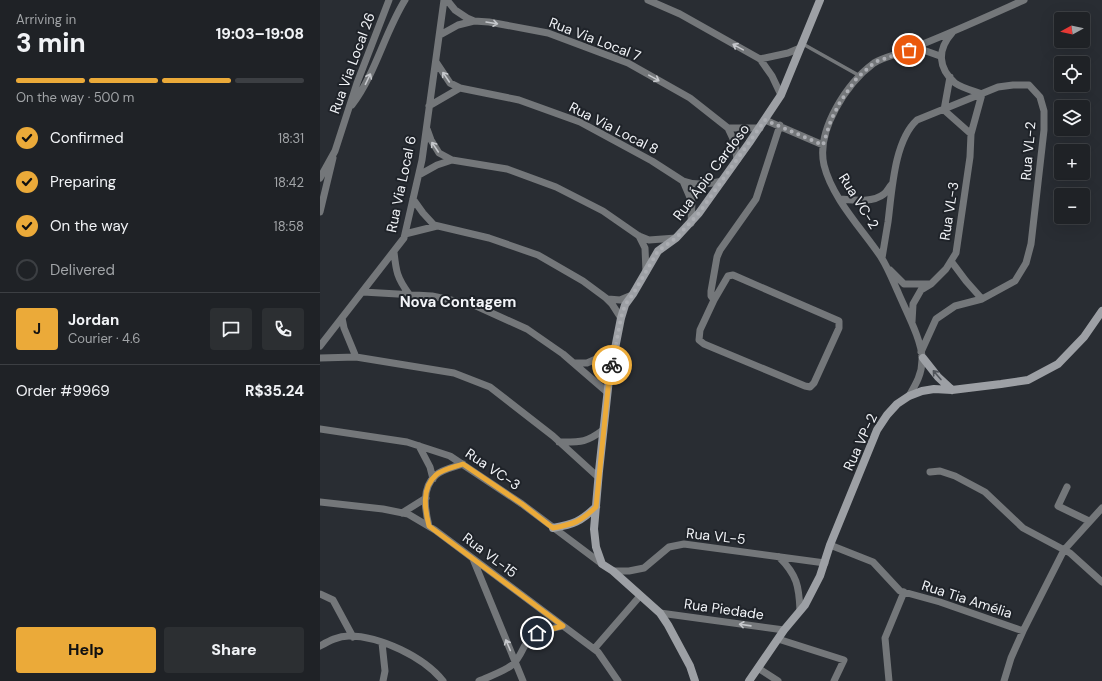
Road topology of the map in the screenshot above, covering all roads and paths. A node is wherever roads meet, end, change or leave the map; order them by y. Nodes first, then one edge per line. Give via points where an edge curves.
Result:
1 (389, 0) edge
2 (405, 0) edge
3 (444, 0) edge
4 (447, 0) edge
5 (648, 0) edge
6 (820, 0) edge
7 (1024, 0) edge
8 (474, 21) junction
9 (953, 31) junction
10 (440, 35) junction
11 (801, 45) junction
12 (909, 50) junction
13 (940, 56) junction
14 (760, 59) junction
15 (436, 62) junction
16 (860, 76) junction
17 (950, 77) junction
18 (460, 88) junction
19 (982, 94) junction
20 (781, 95) junction
21 (429, 106) junction
22 (944, 110) junction
23 (347, 112) junction
24 (765, 120) junction
25 (780, 125) junction
26 (426, 127) junction
27 (728, 128) junction
28 (760, 128) junction
29 (970, 134) junction
30 (823, 145) junction
31 (335, 150) junction
32 (452, 160) junction
33 (737, 160) junction
34 (419, 175) junction
35 (320, 178) edge
36 (722, 181) junction
37 (683, 182) junction
38 (893, 182) junction
39 (413, 199) junction
40 (840, 199) junction
41 (320, 212) edge
42 (691, 223) junction
43 (437, 226) junction
44 (405, 234) junction
45 (639, 236) junction
46 (676, 238) junction
47 (394, 252) junction
48 (882, 258) junction
49 (951, 261) junction
50 (887, 268) junction
51 (646, 272) junction
52 (931, 284) junction
53 (363, 292) junction
54 (409, 294) junction
55 (633, 294) junction
56 (606, 298) junction
57 (982, 299) junction
58 (714, 300) junction
59 (1102, 311) edge
60 (342, 318) junction
61 (621, 318) junction
62 (912, 325) junction
63 (320, 346) edge
64 (614, 351) junction
65 (922, 355) junction
66 (356, 357) junction
67 (320, 358) edge
68 (574, 363) junction
69 (952, 390) junction
70 (607, 392) junction
71 (909, 396) junction
72 (320, 429) edge
73 (603, 430) junction
74 (559, 442) junction
75 (419, 446) junction
76 (463, 464) junction
77 (930, 472) dead end
78 (598, 477) junction
79 (433, 479) junction
80 (1067, 487) dead end
81 (426, 498) junction
82 (320, 502) edge
83 (596, 507) junction
84 (1102, 508) edge
85 (402, 513) junction
86 (1089, 521) junction
87 (429, 526) junction
88 (553, 528) junction
89 (830, 545) junction
90 (1064, 550) junction
91 (779, 557) junction
92 (472, 559) junction
93 (825, 563) junction
94 (602, 564) junction
95 (613, 571) junction
96 (1102, 582) edge
97 (904, 592) junction
98 (320, 594) edge
99 (640, 596) junction
100 (800, 610) junction
101 (660, 613) junction
102 (563, 626) junction
103 (784, 630) junction
104 (1023, 631) junction
105 (353, 636) junction
106 (778, 639) junction
107 (382, 643) junction
108 (320, 646) edge
109 (594, 649) junction
110 (515, 662) junction
111 (758, 668) junction
112 (383, 681) edge
113 (443, 681) edge
114 (479, 681) edge
115 (523, 681) edge
116 (618, 681) edge
117 (695, 681) edge
118 (749, 681) edge
119 (778, 681) edge
120 (834, 681) edge
121 (889, 681) edge
122 (1004, 681) edge

1 - 23 street, Rua Via Local 26
23 -> 2 street via 362,93
3 - 10 street, Rua Via Local 6
4 - 8 street, Rua Via Local 7 via 455,10
14 -> 5 street via 680,14
6 - 11 street, Rua Ápio Cardoso
7 - 9 street, Rua VC-2
8 - 10 street, Rua Via Local 7 via 458,25
8 -> 27 street, Rua Via Local 7 via 548,33 628,63 690,98
9 - 12 street, Rua VC-2
9 - 13 street via 945,40
10 - 15 street, Rua Via Local 6
11 - 14 street via 788,53
11 - 16 lane
11 - 20 street, Rua Ápio Cardoso
12 - 13 street via 926,51
12 - 16 street, Rua VC-2 via 875,62
13 - 17 street
14 - 20 street
18 -> 15 street, Rua Via Local 8 via 450,83
15 - 21 street, Rua Via Local 6
16 - 30 street, Rua VC-2 via 840,102
17 - 19 street via 956,83
17 - 22 street
18 - 21 street
18 - 37 street, Rua Via Local 8 via 520,100 580,122 652,161
19 - 22 street, Rua VL-2
19 - 29 street, Rua VL-3
19 - 57 street, Rua VL-2 via 998,87 1029,85 1040,97 1044,111 1044,130 1031,244 1026,263 1015,281
20 - 24 street, Rua Ápio Cardoso
21 - 26 street, Rua Via Local 6
22 - 29 street
22 - 38 street, Rua VL-2 via 918,120 910,126 895,166
23 - 31 street, Rua Via Local 26
24 - 25 street
24 - 28 street, Rua Ápio Cardoso
25 - 30 street
25 - 58 street via 756,199 720,250 711,291
32 -> 26 street via 439,153
26 - 34 street, Rua Via Local 6
27 - 28 street
27 - 33 street, Rua Via Local 7 via 735,143
28 - 33 street, Rua Ápio Cardoso
29 - 49 street, Rua VL-3 via 970,157 956,253
30 - 40 street, Rua VC-2 via 824,164
31 - 35 street, Rua Via Local 26
31 - 41 street
32 - 34 street
32 - 45 street via 507,170 556,187 603,211
33 - 36 street, Rua Ápio Cardoso
34 - 39 street, Rua Via Local 6
36 - 37 street, Rua Via Local 8 via 711,184
36 - 42 street, Rua Ápio Cardoso
37 - 42 street via 692,202
38 - 40 street via 884,194 876,198 860,201
38 - 48 street, Rua VL-2
39 - 43 street via 422,213
39 - 44 street, Rua Via Local 6
40 - 48 street, Rua VC-2
42 - 46 street, Rua Ápio Cardoso
43 - 44 street
43 - 56 street via 489,238 538,255 583,281
44 - 47 street, Rua Via Local 6
45 - 46 street via 649,240
45 - 51 street via 645,248
46 - 51 street, Rua Ápio Cardoso via 658,251
47 - 53 street, Rua Via Local 6
47 - 54 street via 400,283
48 - 50 street, Rua VC-2
49 - 52 street, Rua VL-3
49 - 57 street
50 - 52 street via 904,284
50 - 62 street, Rua VC-2
51 - 55 street, Rua Ápio Cardoso
52 - 62 street, Rua VL-3 via 921,290 913,304
53 - 54 street
53 - 60 street, Rua Via Local 6
54 - 68 street via 474,305 527,329
55 - 56 street via 620,300
55 - 61 street, Rua Ápio Cardoso via 625,305
56 - 61 street
57 - 65 street, Rua VL-2 via 955,306 936,319
58 - 58 street via 700,330 700,340 704,344 805,386 810,387 814,383 839,321 733,275 728,276
59 - 69 street, Rua VP-2 via 1084,337 1058,364 1028,380
60 - 63 street, Rua Via Local 6
60 - 66 street
61 - 64 street, Rua Ápio Cardoso
62 - 65 street, Rua VC-2
64 - 68 street via 587,362
64 - 70 street, Rua Ápio Cardoso
69 -> 65 street via 938,377
65 - 71 street, Rua VC-2 via 922,371
66 - 67 street
66 - 74 street via 454,373 490,387
68 - 70 street
69 - 71 street, Rua VP-2 via 934,389
70 - 73 street, Rua Ápio Cardoso
71 - 89 street, Rua VP-2 via 897,404 877,430
72 - 75 street, Rua VC-3
73 - 74 street via 592,438 578,442
73 - 78 street, Rua Ápio Cardoso
74 - 78 street
75 - 76 street, Rua VC-3 via 450,456
75 - 79 street
76 - 79 street via 436,475
76 - 88 street, Rua VC-3
77 - 90 street via 940,471 955,476 985,492 1023,528
78 - 83 street, Rua Ápio Cardoso
79 - 81 street
80 - 86 street via 1058,506
81 - 85 street
81 - 87 street
82 - 85 street, Rua VL-15
83 - 88 street via 586,517 572,524
83 - 94 street, Rua Ápio Cardoso via 594,529 596,547
84 - 86 street
85 - 87 street, Rua VL-15
86 - 90 street
87 - 92 street, Rua VL-15
88 - 94 street, Rua VC-3
89 - 93 street, Rua VP-2
89 - 97 street, Rua Tia Amélia via 873,562 900,591
90 - 96 street via 1070,552
90 - 104 street
91 - 93 street, Rua VL-5
91 - 95 street, Rua VL-5 via 684,544 669,547 644,568
91 - 100 street via 794,576 799,592
92 - 102 street, Rua VL-15
110 -> 92 street
93 - 100 street, Rua VP-2 via 805,605
94 - 95 street, Rua VC-3
95 - 99 street, Rua VC-3
97 - 104 street, Rua Tia Amélia
97 - 121 street, Rua Tia Amélia via 885,638
98 - 105 street via 333,600
99 - 101 street, Rua VC-3
99 - 109 street
100 - 103 street, Rua VP-2
103 -> 101 street, Rua Piedade
101 - 117 street, Rua VC-3 via 690,666
102 - 109 street, Rua VL-15
102 - 110 street via 537,633 527,641
103 - 106 street, Rua VP-2
104 - 122 street
105 - 107 street
105 - 108 street via 335,638
106 - 111 street, Rua VP-2
106 - 120 street via 844,660
107 - 112 street via 386,671
107 - 113 street via 421,661
109 - 116 street, Rua VL-15
110 - 114 street
110 - 115 street
111 - 118 street, Rua VP-2
111 - 119 street

